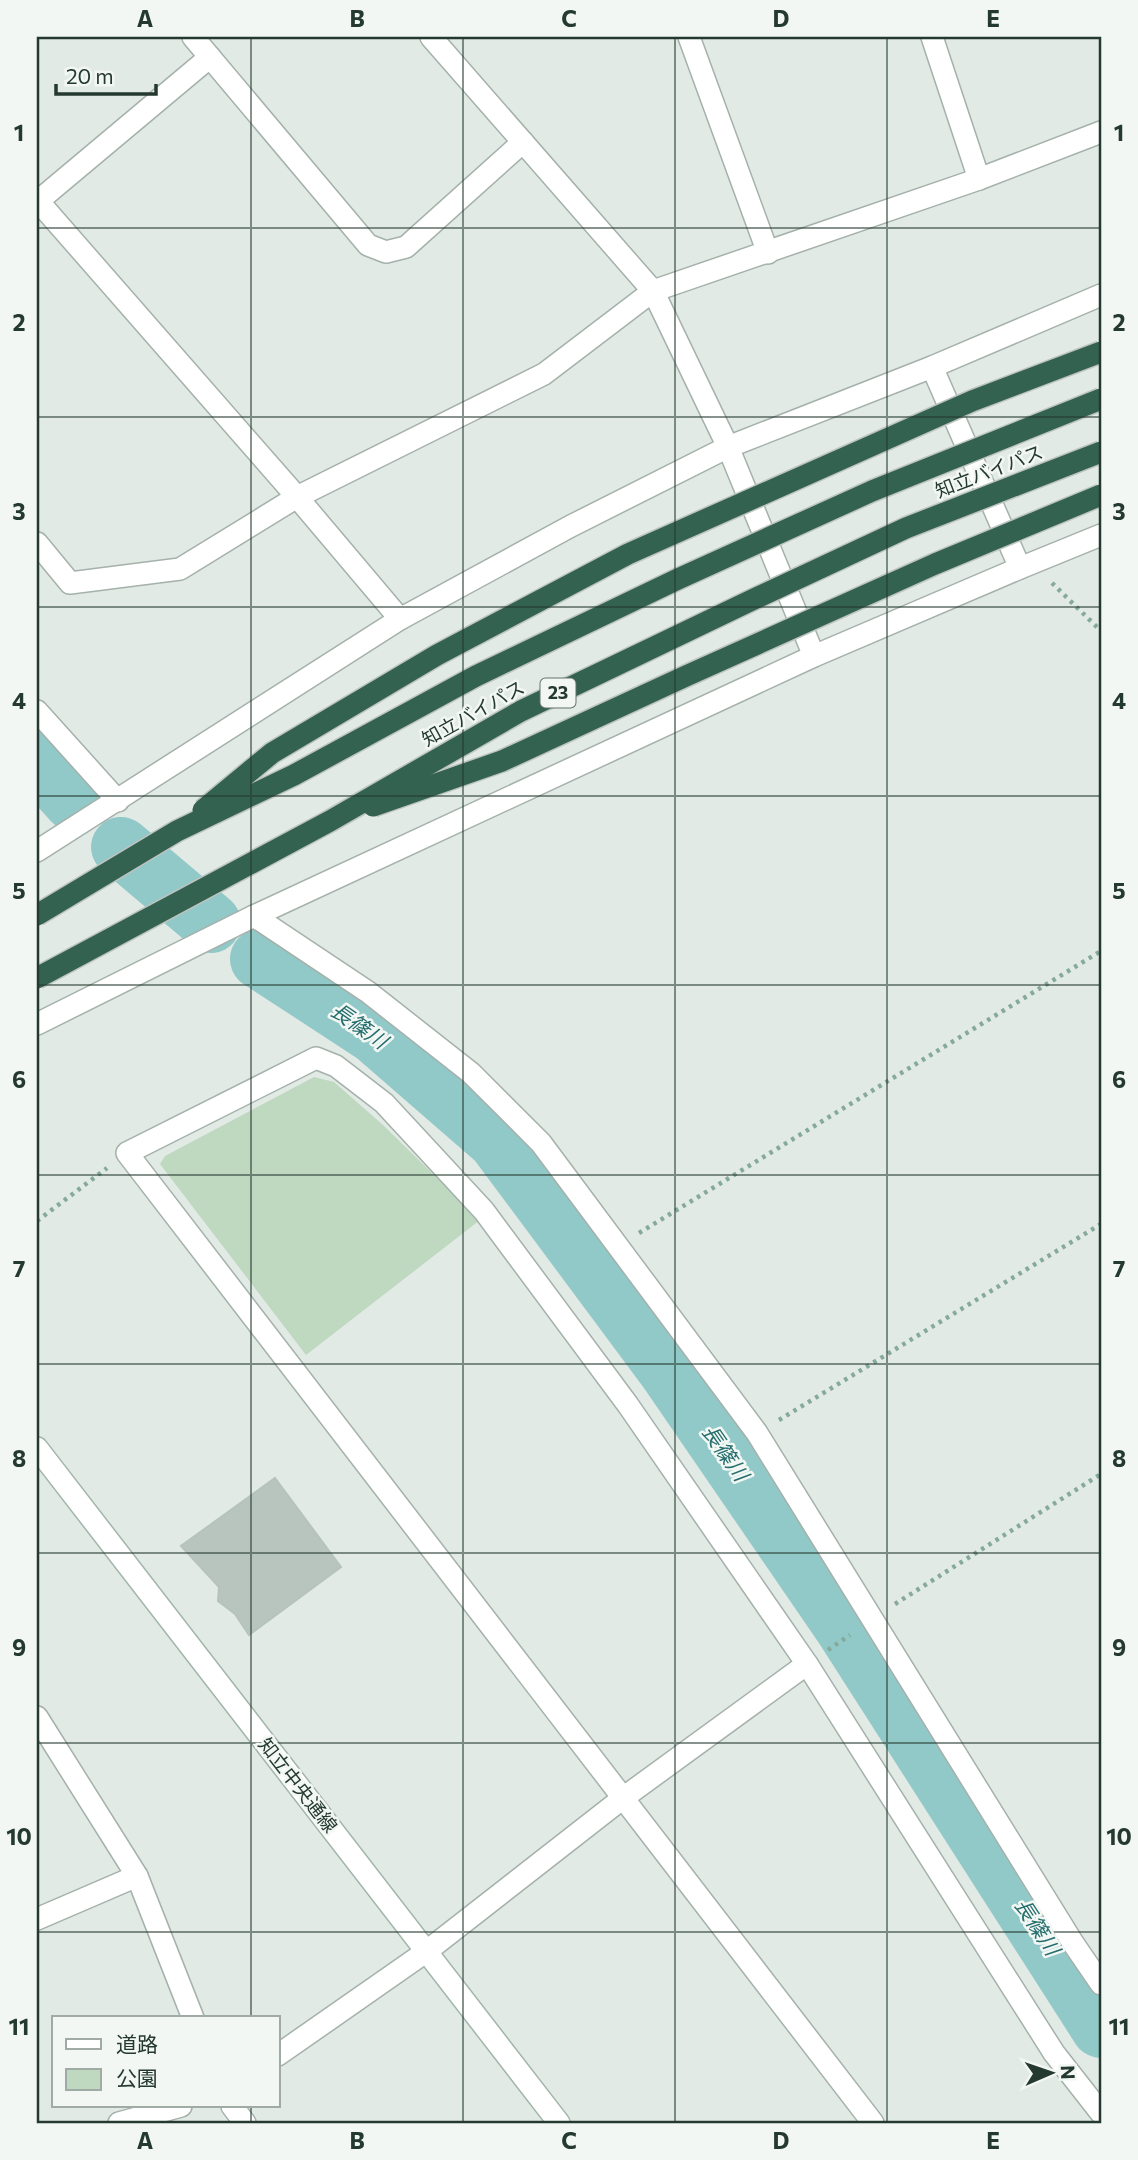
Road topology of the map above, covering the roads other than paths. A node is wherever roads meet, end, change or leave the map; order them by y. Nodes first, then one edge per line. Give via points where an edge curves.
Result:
1 (193, 37) edge
2 (431, 37) edge
3 (689, 37) edge
4 (932, 37) edge
5 (210, 57) junction
6 (1101, 132) edge
7 (523, 142) junction
8 (979, 179) junction
9 (37, 202) edge
10 (768, 253) junction
11 (653, 291) junction
12 (1101, 295) edge
13 (1101, 352) edge
14 (932, 367) junction
15 (1101, 399) edge
16 (728, 447) junction
17 (1101, 452) edge
18 (1101, 495) edge
19 (297, 497) junction
20 (1101, 536) edge
21 (37, 543) edge
22 (1020, 568) junction
23 (400, 619) junction
24 (814, 656) junction
25 (37, 711) edge
26 (118, 801) junction
27 (330, 821) junction
28 (177, 831) junction
29 (37, 851) edge
30 (37, 915) edge
31 (254, 916) junction
32 (37, 978) edge
33 (37, 1024) edge
34 (41, 1460) edge
35 (807, 1664) junction
36 (37, 1717) edge
37 (623, 1798) junction
38 (137, 1876) junction
39 (37, 1919) edge
40 (427, 1951) junction
41 (1101, 1984) edge
42 (192, 2016) edge
43 (280, 2054) edge
44 (174, 2108) edge
45 (234, 2108) edge
46 (1101, 2113) edge
47 (119, 2123) edge
48 (246, 2123) edge
49 (559, 2123) edge
50 (873, 2123) edge

1 - 5 street
2 - 7 street
3 - 10 street
4 - 8 street
5 - 7 street via 368,244 386,252 406,247
5 - 9 street
6 - 8 street
7 - 11 street
8 - 10 street
9 - 19 street
10 - 11 street
11 - 16 street
11 - 19 street via 544,374
12 - 14 street
13 - 28 highway, bridge via 972,401 616,561 437,655 272,753
14 - 16 street
14 - 22 street
15 - 28 highway, 知立バイパス, bridge via 872,491 678,579 476,676 294,775
16 - 23 street
16 - 24 street
17 - 27 highway, 知立バイパス / 23, bridge via 906,528 752,600 521,711
18 - 27 highway, bridge via 935,564 502,761
19 - 21 street via 180,569 70,583
19 - 23 street
20 - 22 street
22 - 24 street
23 - 26 street
24 - 31 street
25 - 26 street
26 - 29 street
27 - 32 highway, 知立バイパス / 23, bridge
28 - 30 highway, 知立バイパス, bridge
31 - 33 street
31 - 41 street via 368,992 471,1073 541,1143 757,1433 866,1623
34 - 40 street, 知立中央通線
35 - 37 street
35 - 37 street via 628,1405 492,1222 384,1103 336,1066 316,1058 127,1153
35 - 46 street via 1054,2053
36 - 38 street
37 - 40 street
37 - 50 street
38 - 39 street
38 - 42 street
40 - 43 street
40 - 49 street, 知立中央通線
44 - 47 street
45 - 48 street

